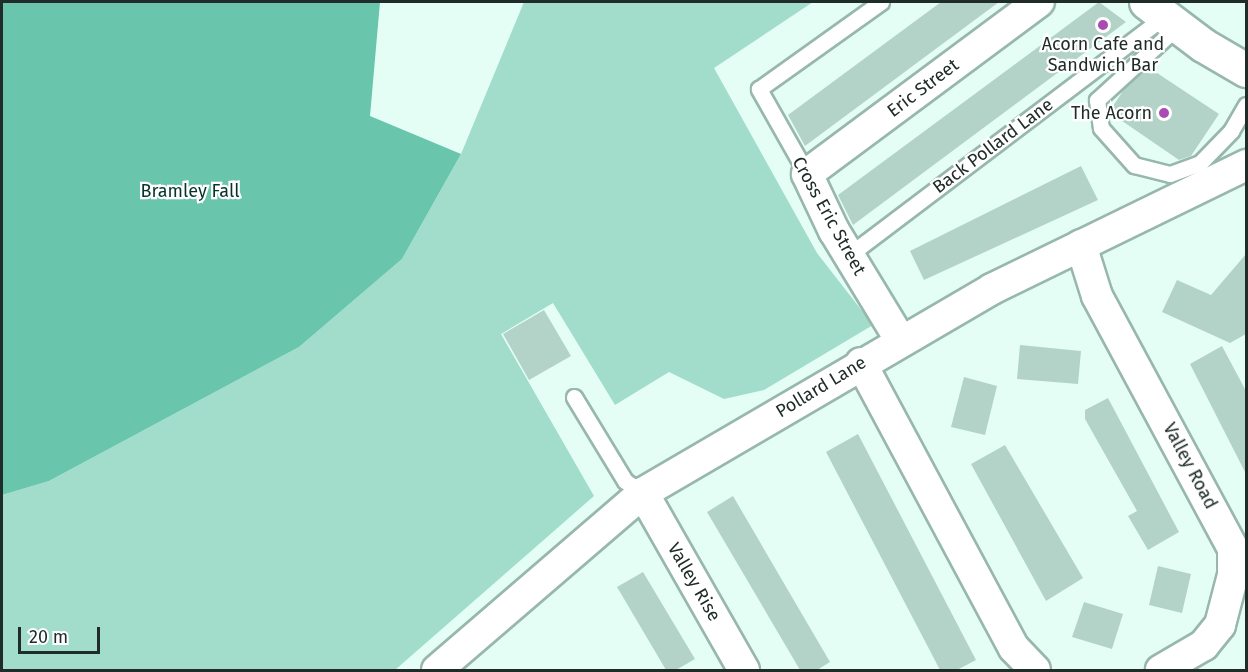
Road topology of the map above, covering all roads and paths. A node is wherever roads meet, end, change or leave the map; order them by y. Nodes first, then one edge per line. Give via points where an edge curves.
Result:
1 (881, 2) edge
2 (1039, 2) edge
3 (1163, 14) edge
4 (1246, 70) edge
5 (1246, 105) edge
6 (1246, 165) edge
7 (807, 174) junction
8 (1081, 245) junction
9 (849, 255) junction
10 (901, 341) junction
11 (861, 363) junction
12 (574, 398) dead end
13 (643, 493) junction
14 (437, 670) edge
15 (744, 670) edge
16 (1035, 670) edge
17 (1161, 670) edge

1 - 7 lane, Cross Eric Street via 759,89
2 - 7 street, Eric Street
3 - 4 main road via 1203,45
3 - 5 lane via 1097,100 1101,128 1134,165 1170,174 1200,162 1231,131
3 - 9 lane, Back Pollard Lane
6 - 8 street, Pollard Lane
7 - 9 street, Cross Eric Street
8 - 10 street, Pollard Lane
8 - 17 street, Valley Road via 1098,296 1233,549 1233,575 1220,625 1204,645
9 - 10 street, Cross Eric Street
10 - 11 street, Pollard Lane
11 - 13 street, Pollard Lane
11 - 16 street via 1014,648
12 - 13 lane via 624,481
13 - 14 street, Pollard Lane
13 - 15 street, Valley Rise

